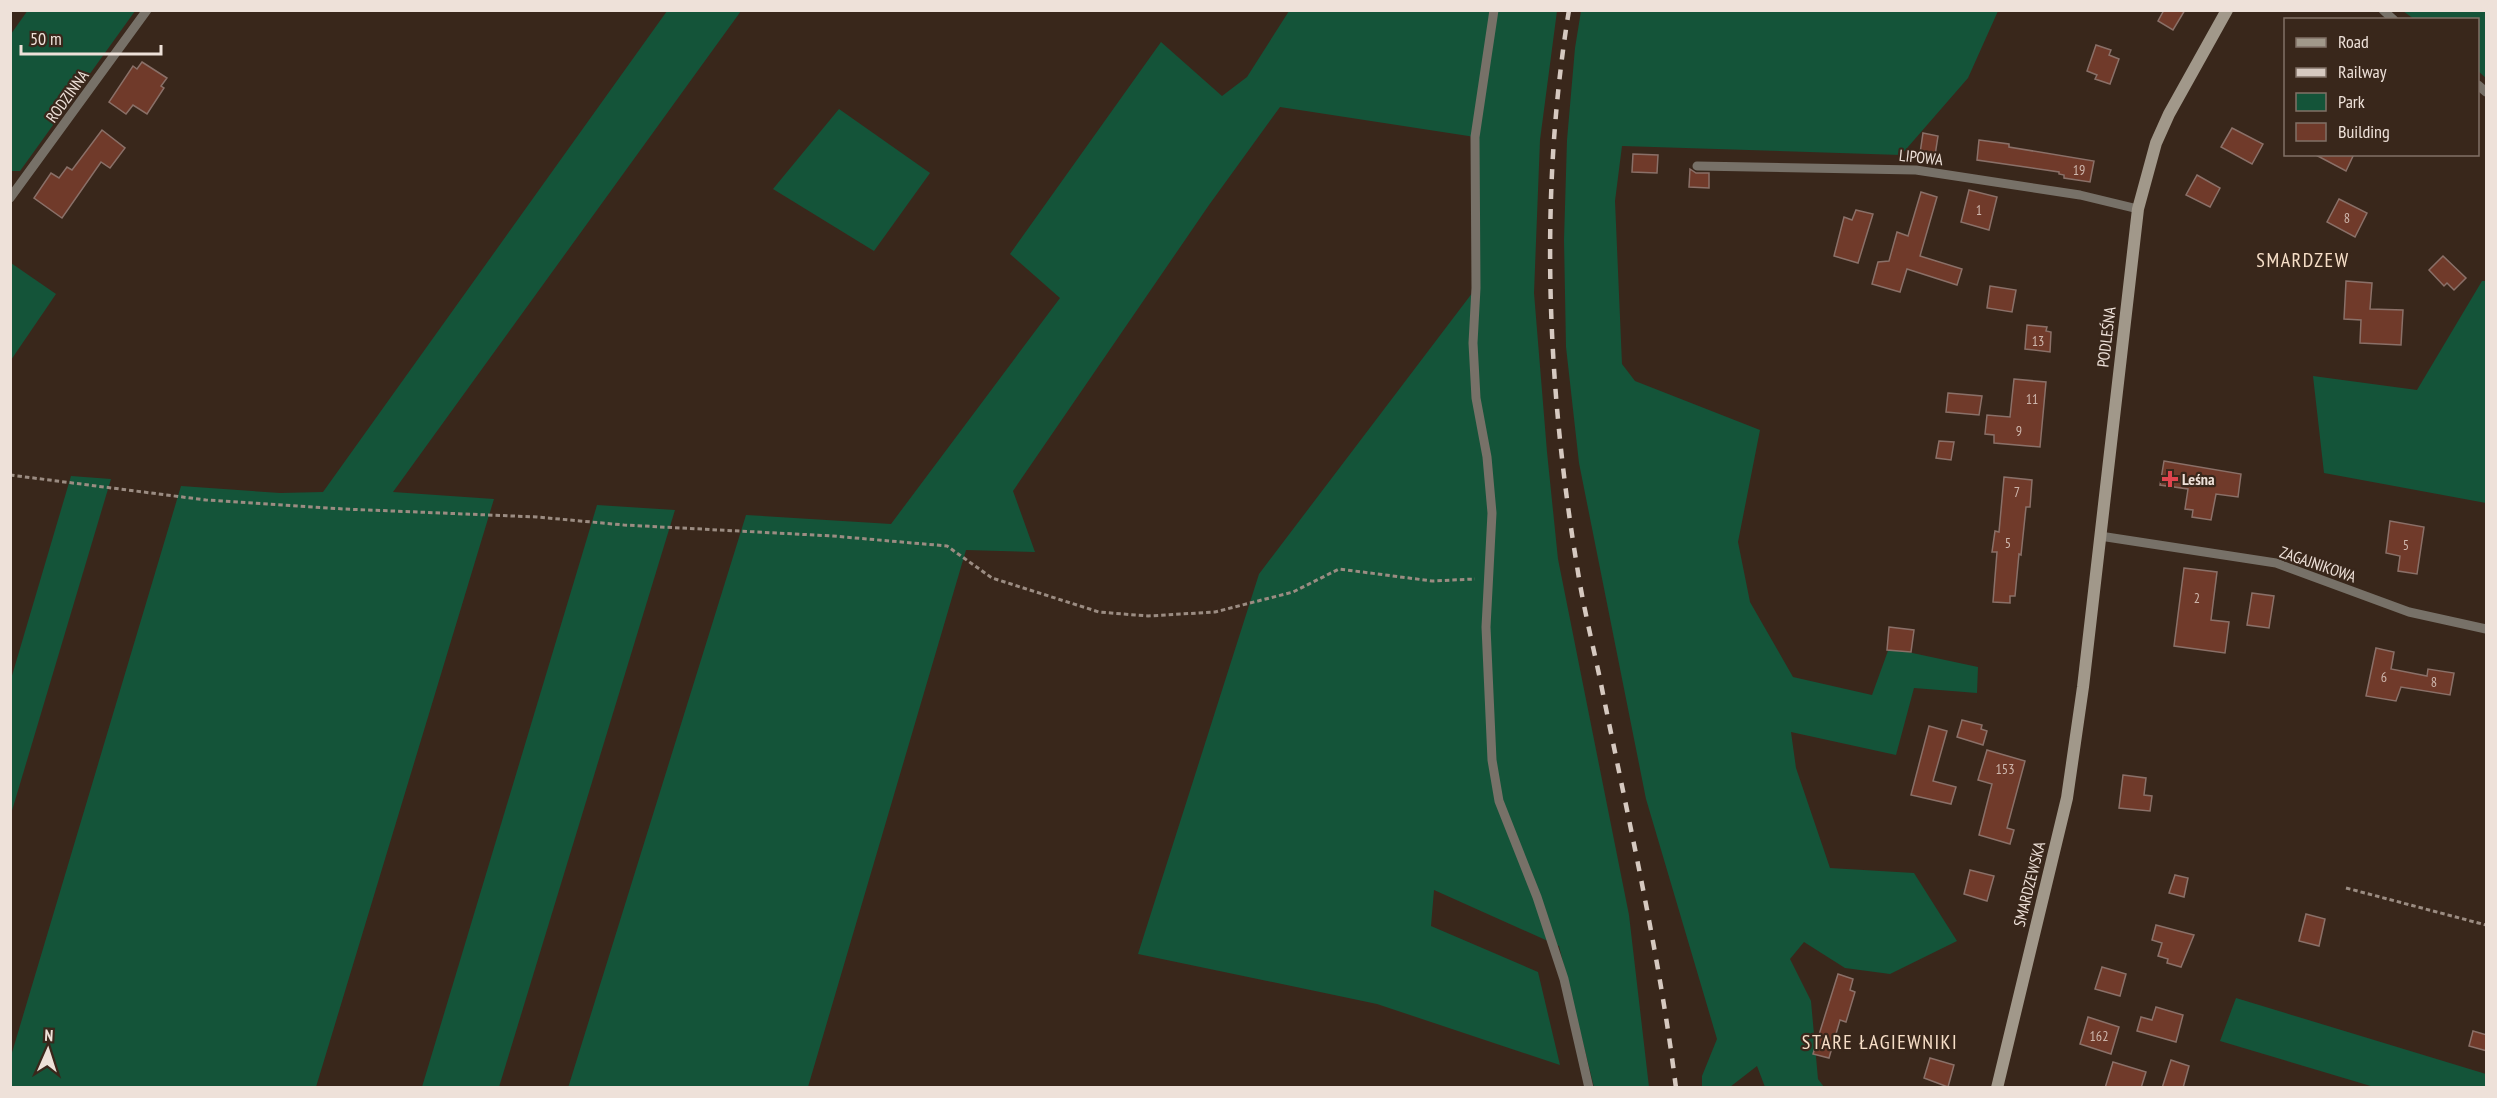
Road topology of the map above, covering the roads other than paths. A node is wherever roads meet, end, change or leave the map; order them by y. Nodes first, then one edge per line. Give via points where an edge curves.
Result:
1 (147, 10) edge
2 (1494, 10) edge
3 (2227, 10) edge
4 (1697, 166) dead end
5 (10, 198) edge
6 (2138, 209) junction
7 (2100, 537) junction
8 (2487, 629) edge
9 (2083, 687) joint
10 (1589, 1088) edge
11 (1997, 1088) edge

1 - 5 lane, RODZINNA
2 - 10 lane via 1475,136 1474,362 1492,513 1486,627 1488,716 1499,801 1564,980
3 - 6 street, PODLEŚNA via 2160,133
4 - 6 lane, LIPOWA via 1917,170 2079,195
6 - 7 street, PODLEŚNA
7 - 8 lane, ZAGAJNIKOWA via 2276,563 2409,612
7 - 9 street, PODLEŚNA
9 - 11 street, SMARDZEWSKA via 2067,798

